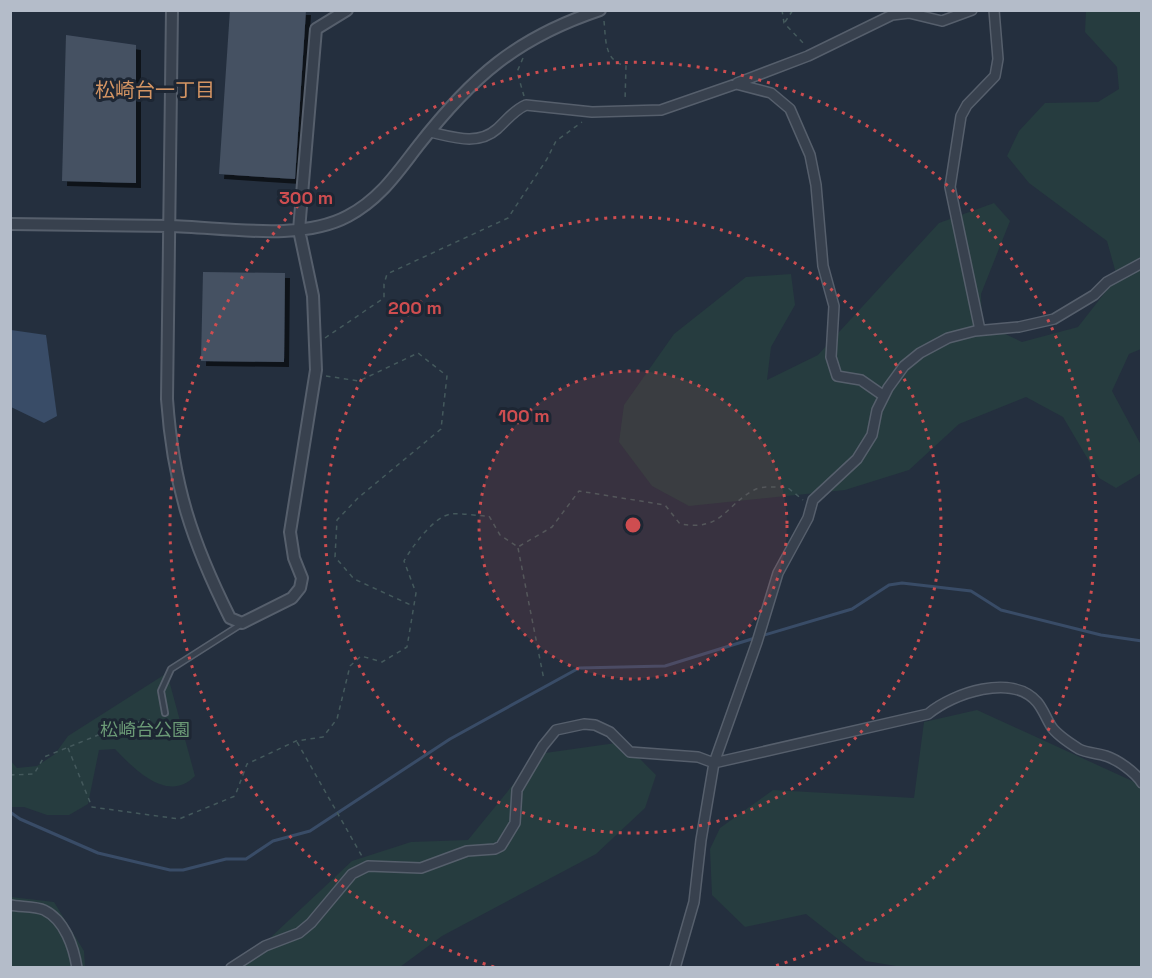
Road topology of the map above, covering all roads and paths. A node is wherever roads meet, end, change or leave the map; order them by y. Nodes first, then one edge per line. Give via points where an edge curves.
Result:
1 (172, 10) edge
2 (347, 10) edge
3 (782, 10) edge
4 (793, 10) edge
5 (972, 10) edge
6 (994, 10) edge
7 (602, 15) edge
8 (784, 22) junction
9 (812, 54) junction
10 (524, 55) dead end
11 (736, 84) junction
12 (526, 105) junction
13 (625, 111) junction
14 (582, 122) dead end
15 (430, 132) junction
16 (10, 224) edge
17 (169, 226) junction
18 (299, 230) junction
19 (1142, 263) edge
20 (980, 330) junction
21 (316, 345) junction
22 (315, 374) junction
23 (884, 396) junction
24 (811, 507) junction
25 (518, 547) junction
26 (414, 606) junction
27 (242, 623) junction
28 (544, 680) dead end
29 (165, 713) dead end
30 (150, 720) dead end
31 (296, 741) junction
32 (68, 748) junction
33 (714, 763) junction
34 (10, 775) edge
35 (1142, 783) edge
36 (368, 866) junction
37 (10, 905) edge
38 (77, 968) edge
39 (231, 968) edge
40 (675, 968) edge

1 - 17 street
2 - 18 street via 316,29
3 - 8 path
4 - 8 path
5 - 9 street via 942,21 909,13 892,15
6 - 20 street via 998,59 995,76 961,116 950,187
7 - 13 path via 608,53 617,64 626,66
7 - 15 street via 547,30 506,54
8 - 9 path
9 - 11 street
10 - 12 path via 517,72
11 - 13 street via 661,110
11 - 23 street via 771,93 790,109 800,128 816,185 823,266 834,306 833,371 837,376 861,380
12 - 13 street
12 - 15 street via 516,109 487,136 458,139
14 - 21 path via 556,141 508,218 387,274 384,298
15 - 18 street via 369,203 347,217
16 - 17 street
17 - 18 street
17 - 27 street via 167,399 174,469 201,560 230,618
18 - 21 street via 313,296
19 - 20 street via 1054,319
20 - 23 street via 948,338 920,352 904,366
21 - 22 street
22 - 26 path via 359,381 418,353 447,376 441,429 357,498 338,520 335,556 354,579
22 - 27 street via 290,532 302,578 300,588 292,598
23 - 24 street via 872,435 856,459 813,500
24 - 25 path via 787,487 756,488 719,518 700,527 680,524 665,505 579,491 552,527
24 - 33 street via 778,573
25 - 26 path via 500,535 489,516 448,514 412,547 404,561 416,593
25 - 28 path
26 - 31 path via 407,647 382,662 361,656 350,666 337,719 323,736
27 - 29 lane via 171,669 161,691
30 - 32 path via 123,725
31 - 32 path via 247,764 235,795 179,819 92,807
31 - 36 path
32 - 34 path via 44,757 34,774
33 - 35 street via 928,714 949,700 1003,688 1024,691 1038,703 1052,728 1080,749 1109,756
33 - 36 street via 698,757 630,752 610,732 595,726 584,724 556,730 517,790 515,823 501,846 467,851 421,868
33 - 40 street via 694,902
36 - 39 street via 352,874 299,933 265,946
37 - 38 street via 44,910 61,926 74,948

